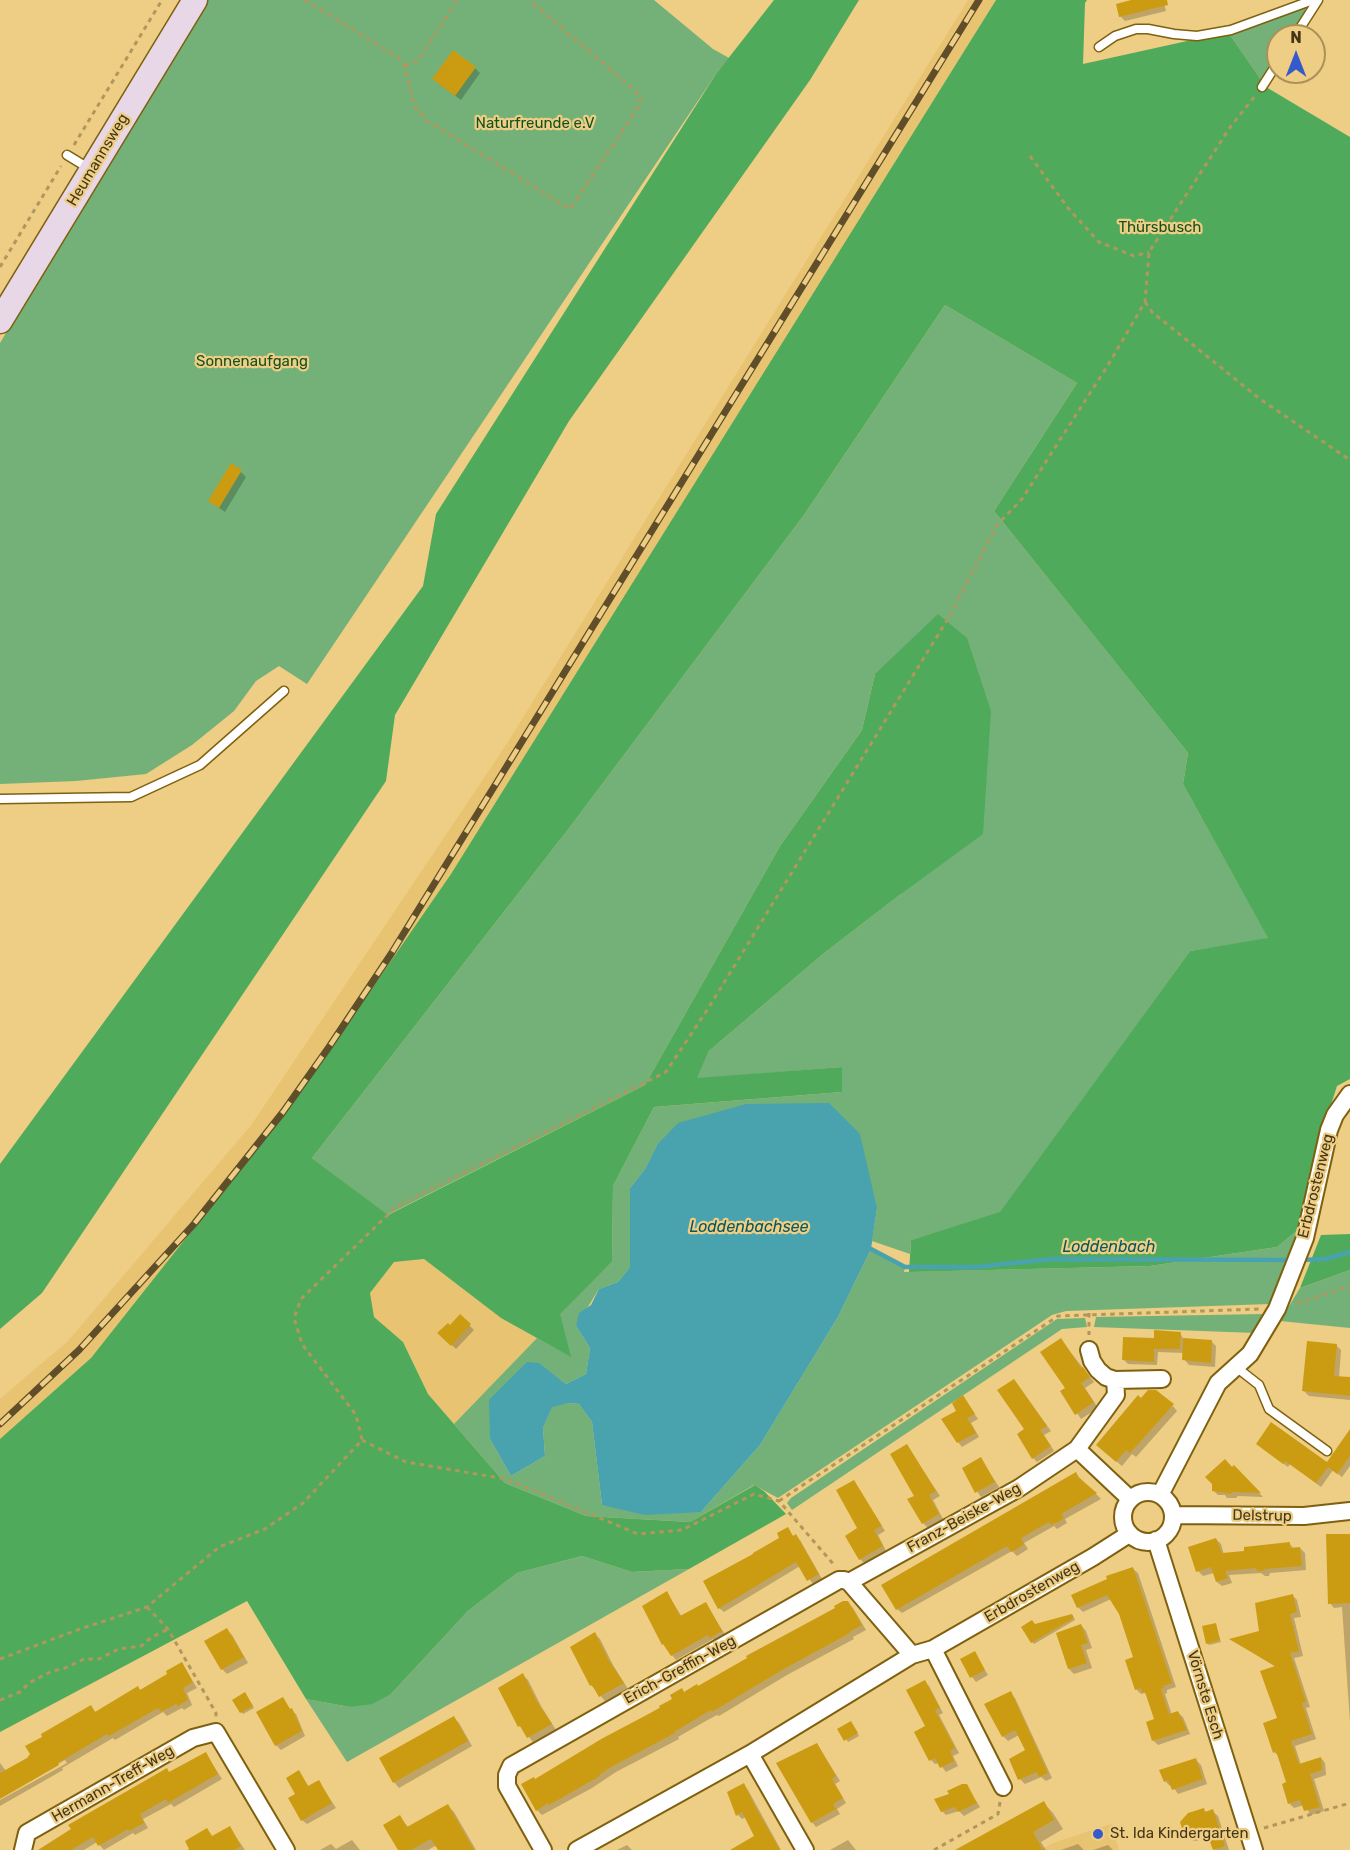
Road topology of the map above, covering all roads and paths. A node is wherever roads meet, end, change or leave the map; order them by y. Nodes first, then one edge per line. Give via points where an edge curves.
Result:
1 (162, 0) edge
2 (195, 0) edge
3 (305, 0) edge
4 (457, 0) edge
5 (529, 0) edge
6 (1316, 0) edge
7 (1302, 24) edge
8 (1100, 47) dead end
9 (405, 66) junction
10 (1266, 81) edge
11 (1262, 87) joint
12 (67, 155) junction
13 (1030, 156) dead end
14 (92, 171) junction
15 (1149, 252) junction
16 (0, 267) edge
17 (1145, 302) junction
18 (0, 321) edge
19 (1350, 460) edge
20 (284, 691) dead end
21 (0, 799) edge
22 (1350, 1094) edge
23 (1350, 1286) edge
24 (1277, 1309) junction
25 (1089, 1313) junction
26 (1089, 1342) joint
27 (1236, 1367) junction
28 (1162, 1379) dead end
29 (1115, 1380) junction
30 (362, 1440) junction
31 (1077, 1449) junction
32 (1327, 1451) dead end
33 (1160, 1495) junction
34 (1130, 1499) junction
35 (779, 1501) junction
36 (1350, 1511) edge
37 (1173, 1515) junction
38 (1130, 1534) junction
39 (1156, 1540) junction
40 (847, 1581) junction
41 (147, 1607) junction
42 (168, 1629) junction
43 (933, 1649) junction
44 (912, 1655) junction
45 (0, 1659) edge
46 (0, 1700) edge
47 (216, 1732) junction
48 (750, 1754) junction
49 (1003, 1787) joint
50 (1350, 1803) edge
51 (1248, 1833) junction
52 (23, 1850) edge
53 (286, 1850) edge
54 (543, 1850) edge
55 (577, 1850) edge
56 (805, 1850) edge
57 (934, 1850) edge
58 (1254, 1850) edge

1 - 12 path
2 - 14 street, Heumannsweg
3 - 9 path via 399,58
4 - 9 path via 418,61
5 - 9 path via 641,97 639,106 570,209 426,120 414,105
6 - 7 lane
6 - 8 lane via 1231,30 1197,36 1136,29
10 - 11 lane
11 - 15 path via 1231,126
12 - 14 lane
12 - 16 path
13 - 15 path via 1099,242 1134,256
14 - 18 street, Heumannsweg
15 - 17 path
17 - 19 path via 1152,312 1260,399
17 - 30 path via 1022,499 997,525 949,617 666,1072 397,1206 301,1299 294,1318 302,1344 356,1415
20 - 21 lane via 200,765 131,797
22 - 24 street, Erbdrostenweg via 1335,1114 1329,1131 1305,1238
23 - 24 path
24 - 25 path
24 - 27 street, Erbdrostenweg via 1250,1354
25 - 26 path
25 - 35 path via 1058,1316
26 - 29 street via 1098,1370
27 - 32 lane via 1259,1385 1269,1409
27 - 33 street, Erbdrostenweg via 1218,1383
28 - 29 street
29 - 31 street, Franz-Beiske-Weg via 1116,1395
30 - 35 path via 406,1462 506,1479 638,1534 682,1530 754,1494
30 - 41 path via 303,1503 264,1529 219,1547
31 - 34 street
31 - 40 street, Franz-Beiske-Weg via 1018,1488
33 - 34 street via 1139,1493
33 - 37 street via 1169,1503
34 - 38 street via 1123,1516
35 - 40 path
36 - 37 street, Delstrup via 1304,1516
37 - 39 street via 1171,1526
38 - 39 street via 1147,1542
38 - 43 street, Erbdrostenweg
39 - 51 street, Vörnste Esch
40 - 44 street
40 - 54 street, Erich-Greffin-Weg via 839,1580 511,1766 507,1786
41 - 42 path
41 - 45 path
42 - 46 path via 141,1646 119,1649 99,1659 84,1659 52,1671
42 - 47 path via 216,1713
43 - 44 street, Erbdrostenweg
43 - 49 street
44 - 48 street, Erbdrostenweg
47 - 52 street, Hermann-Treff-Weg via 193,1738 27,1833
47 - 53 street
48 - 55 street, Erbdrostenweg
48 - 56 street
49 - 57 path via 998,1814
50 - 51 path
51 - 58 street, Vörnste Esch

